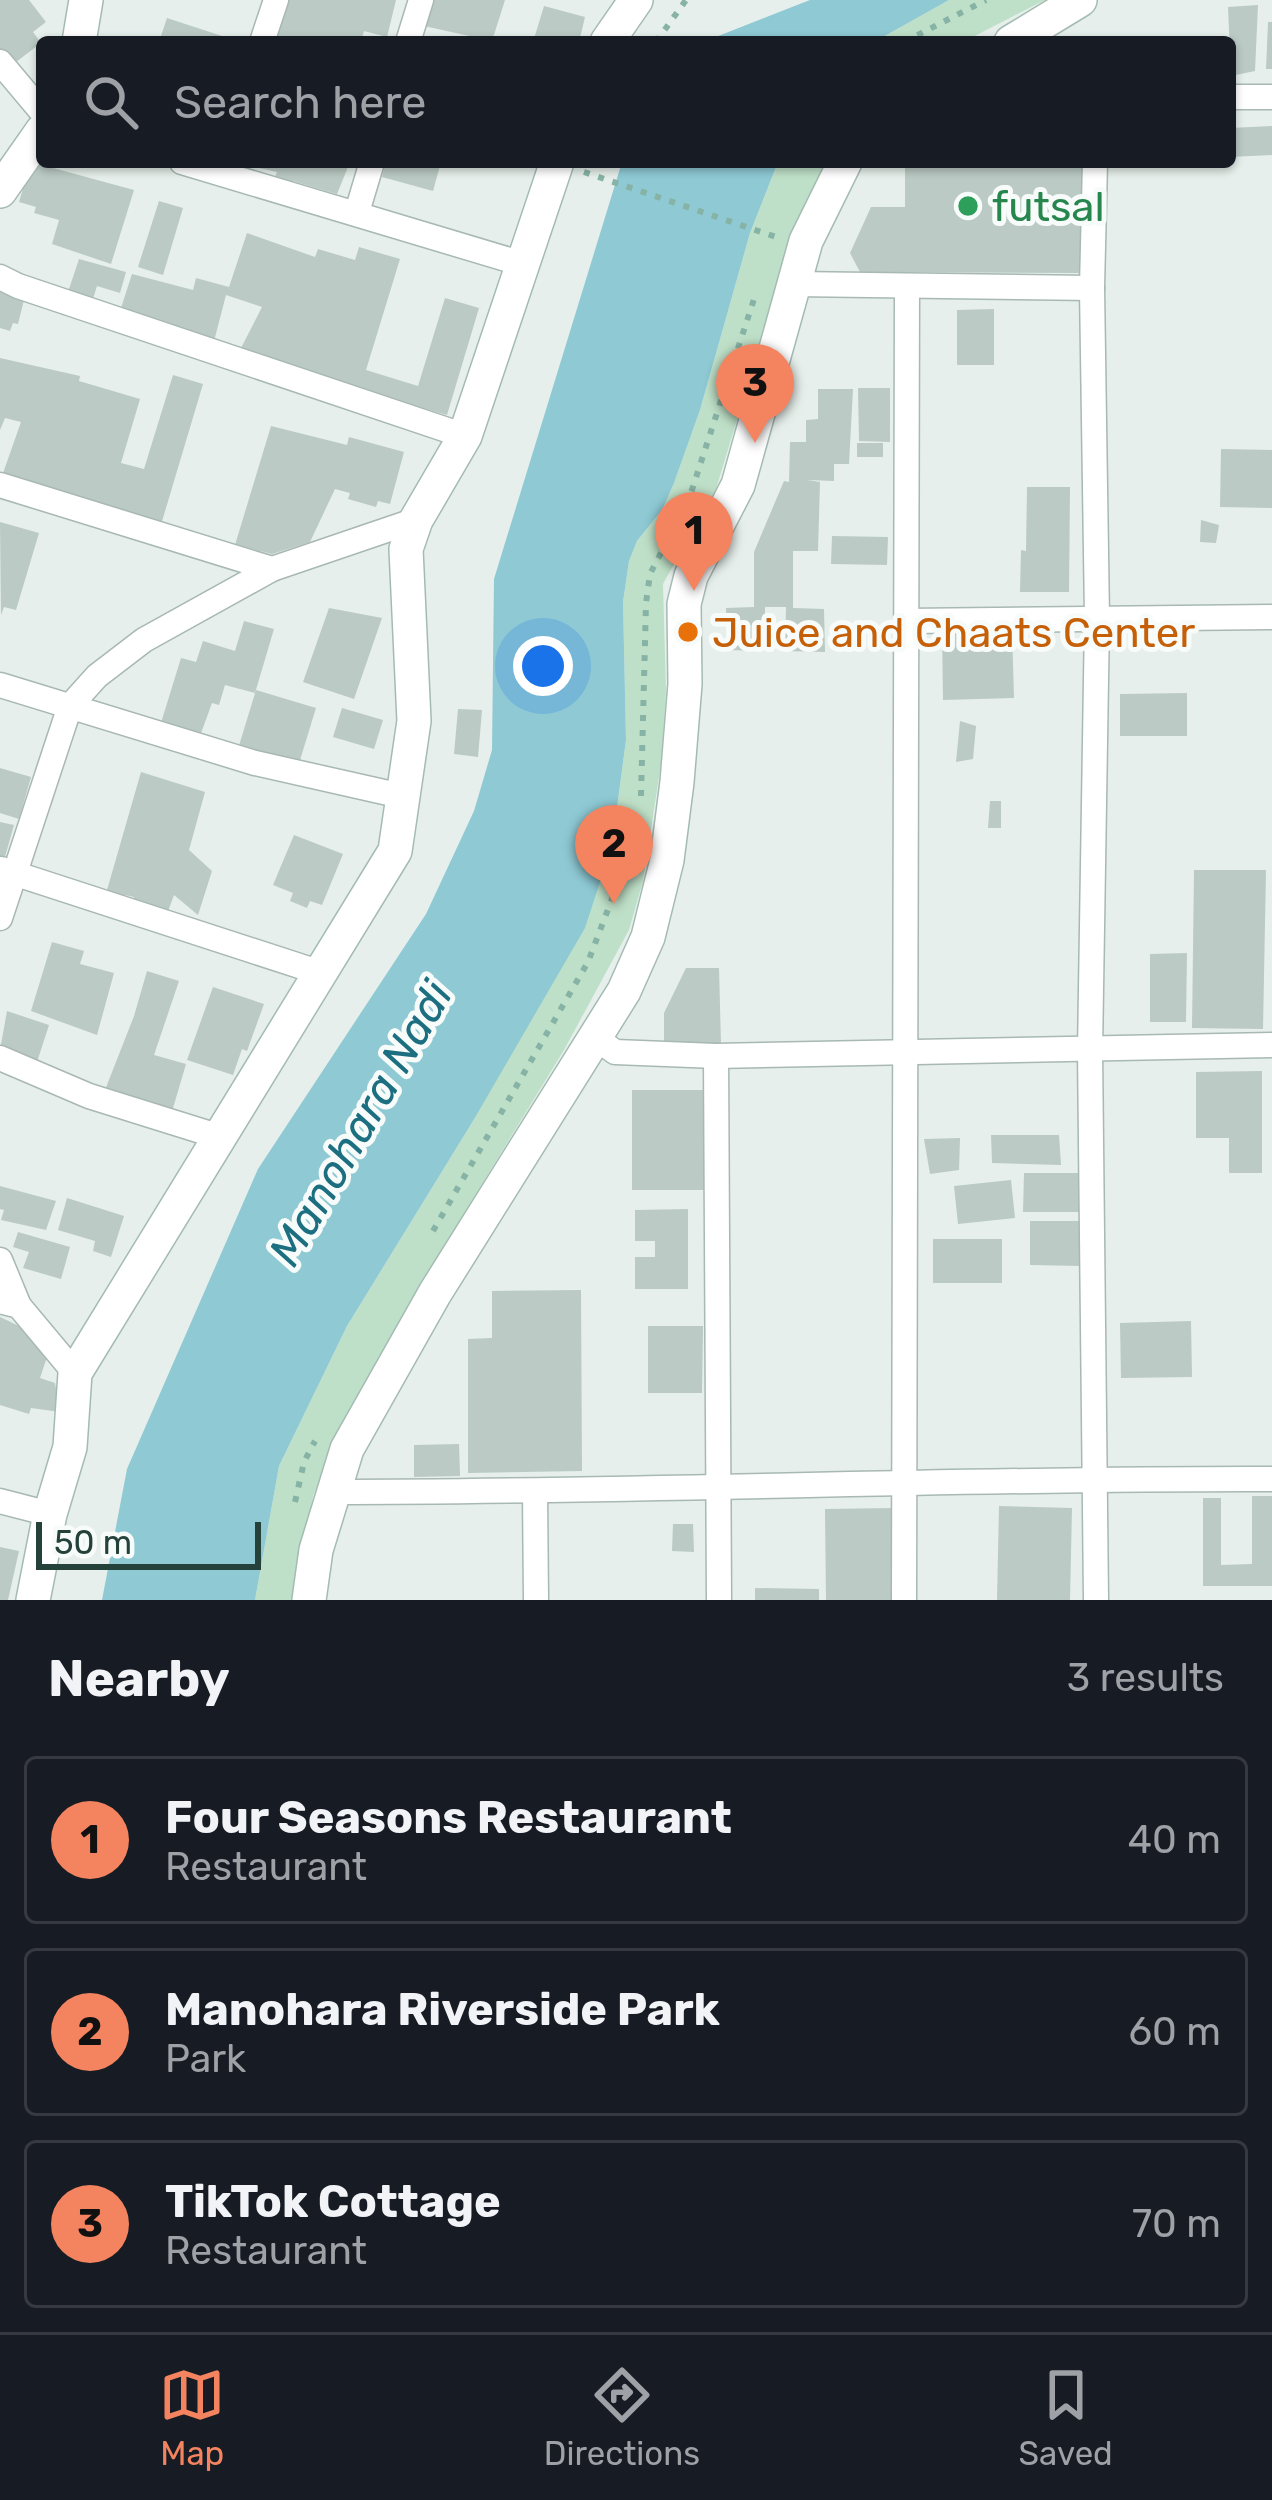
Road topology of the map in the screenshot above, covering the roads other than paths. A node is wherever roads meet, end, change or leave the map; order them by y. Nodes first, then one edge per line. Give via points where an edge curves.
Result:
1 (86, 0) edge
2 (276, 0) edge
3 (421, 0) edge
4 (636, 0) edge
5 (1080, 0) edge
6 (81, 36) edge
7 (264, 36) edge
8 (410, 36) edge
9 (611, 36) edge
10 (1021, 36) edge
11 (0, 62) edge
12 (1236, 97) edge
13 (1272, 97) edge
14 (36, 105) edge
15 (36, 140) edge
16 (221, 168) edge
17 (370, 168) edge
18 (555, 168) edge
19 (842, 168) edge
20 (1095, 168) edge
21 (0, 191) edge
22 (357, 212) junction
23 (526, 265) junction
24 (0, 277) edge
25 (778, 281) junction
26 (907, 288) junction
27 (1092, 288) junction
28 (465, 436) junction
29 (0, 485) edge
30 (416, 520) junction
31 (272, 569) junction
32 (1272, 616) edge
33 (1097, 618) junction
34 (907, 621) junction
35 (0, 685) edge
36 (70, 706) junction
37 (406, 797) junction
38 (7, 871) edge
39 (0, 918) edge
40 (318, 972) junction
41 (596, 1038) junction
42 (1272, 1045) edge
43 (1090, 1051) junction
44 (908, 1054) junction
45 (716, 1056) junction
46 (0, 1058) edge
47 (217, 1136) junction
48 (0, 1260) edge
49 (10, 1304) edge
50 (75, 1373) junction
51 (1098, 1478) junction
52 (1272, 1478) edge
53 (905, 1480) junction
54 (718, 1487) junction
55 (334, 1492) junction
56 (535, 1492) junction
57 (0, 1501) edge
58 (50, 1514) junction
59 (33, 1600) edge
60 (309, 1600) edge
61 (536, 1600) edge
62 (718, 1600) edge
63 (904, 1600) edge
64 (1096, 1600) edge

1 - 6 street
2 - 7 street
3 - 8 street
4 - 9 street
5 - 10 street
11 - 14 street
12 - 13 street
15 - 21 street
16 - 22 street
17 - 22 street
18 - 23 street
19 - 25 street
20 - 27 street
22 - 23 street
23 - 28 street
24 - 28 street
25 - 26 street
25 - 41 street via 738,485 684,604 685,684 667,860 648,937
26 - 27 street
26 - 34 street
27 - 33 street
28 - 30 street
29 - 31 street
30 - 31 street
30 - 37 street via 406,549 414,721
31 - 36 street via 144,640
32 - 33 street
33 - 34 street
33 - 43 street
34 - 44 street
35 - 36 street
36 - 37 street via 254,763
36 - 38 street
37 - 40 street via 395,851
38 - 39 street
38 - 40 street
40 - 47 street
41 - 45 street via 615,1052
41 - 55 street via 435,1293 347,1449
42 - 43 street
43 - 44 street
43 - 51 street
44 - 45 street
44 - 53 street
45 - 54 street
46 - 47 street
47 - 50 street
48 - 49 street
49 - 50 street
50 - 58 street via 70,1447
51 - 52 street
51 - 53 street
51 - 64 street
53 - 54 street
53 - 63 street
54 - 56 street
54 - 62 street
55 - 56 street
55 - 60 street
56 - 61 street
57 - 58 street
58 - 59 street

